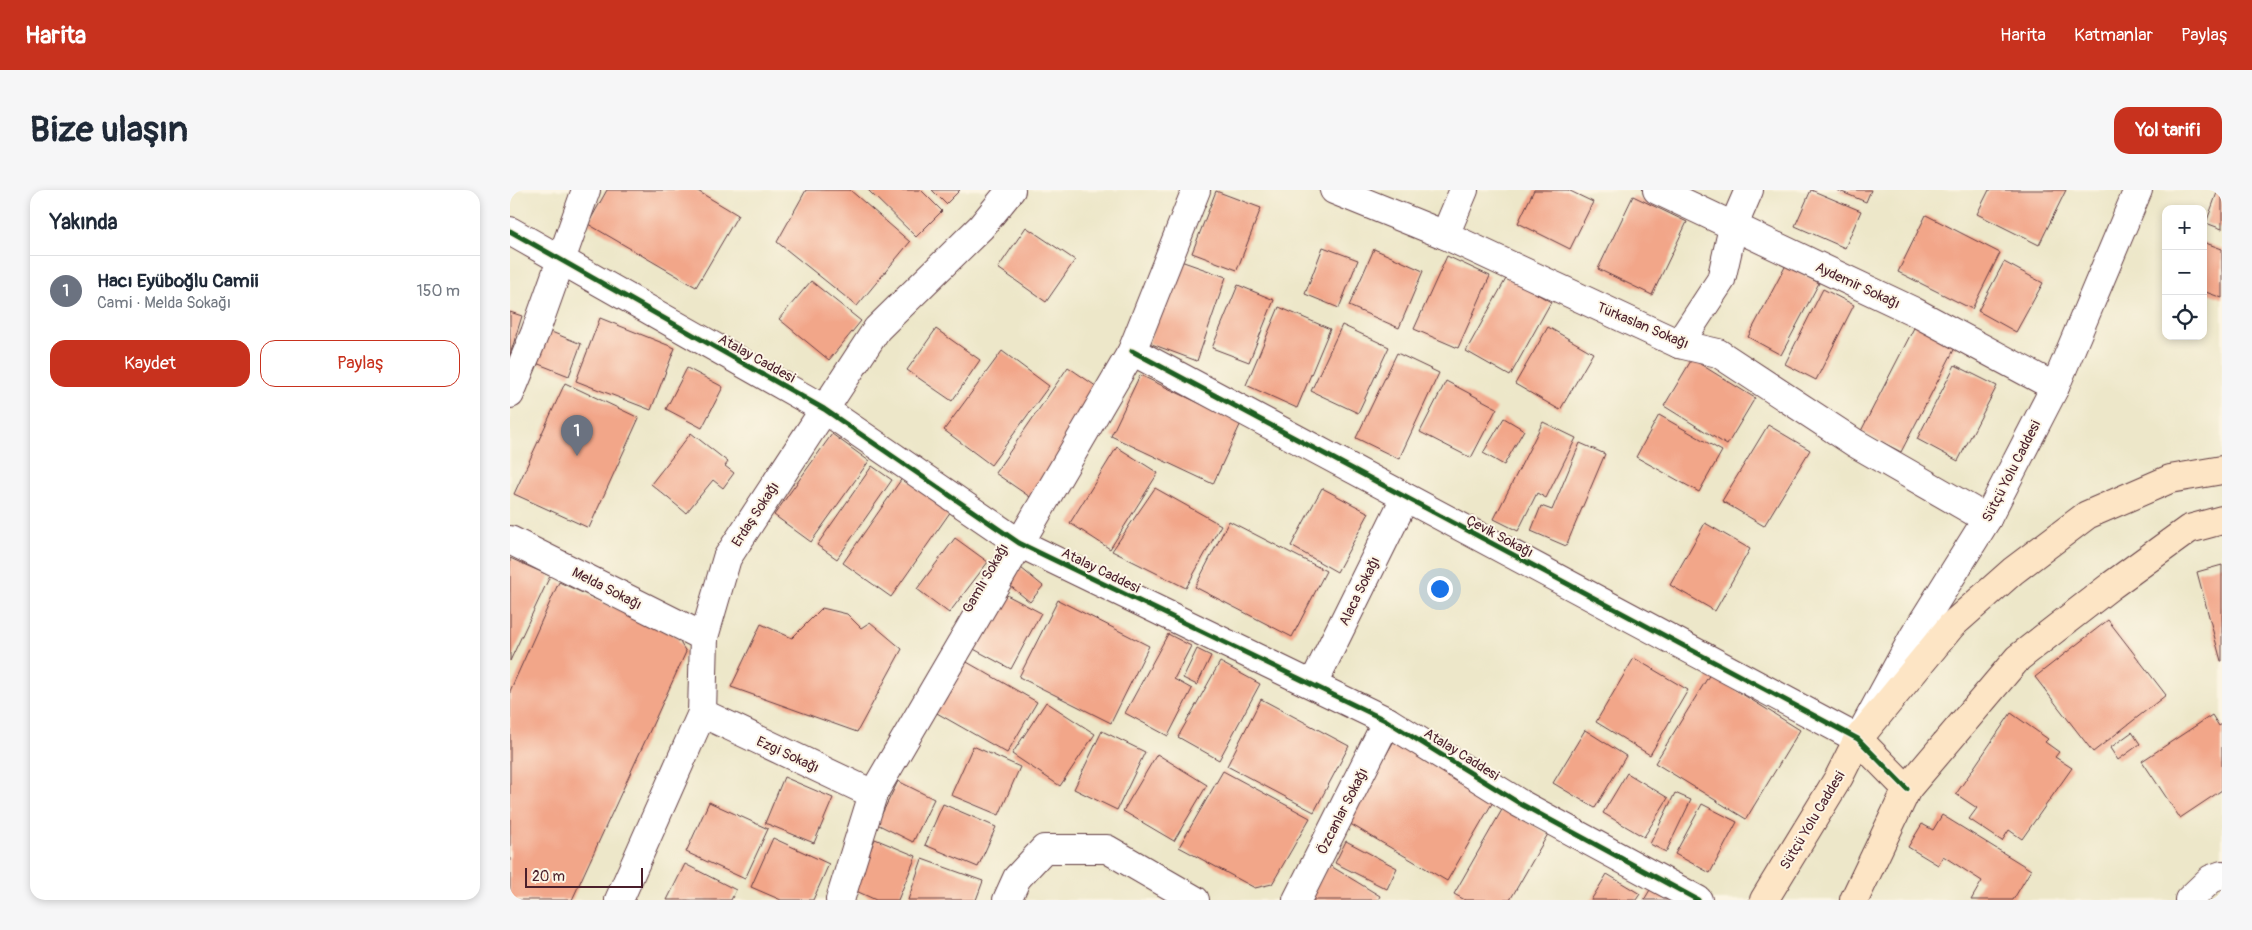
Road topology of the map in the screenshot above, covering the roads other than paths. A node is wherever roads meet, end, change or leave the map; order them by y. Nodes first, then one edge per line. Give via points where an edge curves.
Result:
1 (586, 190) edge
2 (1011, 190) edge
3 (1196, 190) edge
4 (1334, 190) edge
5 (1464, 190) edge
6 (1657, 190) edge
7 (1749, 190) edge
8 (2138, 190) edge
9 (1733, 227) junction
10 (510, 231) edge
11 (1445, 235) junction
12 (560, 260) junction
13 (1679, 344) junction
14 (1132, 351) junction
15 (2055, 387) junction
16 (510, 394) edge
17 (824, 409) junction
18 (2222, 470) edge
19 (1405, 498) junction
20 (1987, 519) junction
21 (2222, 520) edge
22 (510, 540) edge
23 (1019, 543) junction
24 (704, 637) junction
25 (1313, 684) junction
26 (702, 713) junction
27 (1387, 721) junction
28 (1858, 739) junction
29 (1907, 789) junction
30 (873, 794) junction
31 (2222, 876) edge
32 (619, 900) edge
33 (840, 900) edge
34 (1007, 900) edge
35 (1195, 900) edge
36 (1297, 900) edge
37 (1698, 900) edge
38 (1764, 900) edge
39 (1854, 900) edge
40 (2189, 900) edge

1 - 12 street
2 - 17 street, Erdaş Sokağı via 981,227 877,329
3 - 14 street, Gamlı Sokağı
4 - 11 street, Türkaslan Sokağı
5 - 11 street
6 - 9 street, Aydemir Sokağı
7 - 9 street
8 - 15 street, Sütçü Yolu Caddesi
9 - 13 street via 1721,280
9 - 15 street, Aydemir Sokağı via 1913,311
10 - 12 street, Atalay Caddesi
11 - 13 street, Türkaslan Sokağı
12 - 16 street
12 - 17 street, Atalay Caddesi
13 - 20 street, Türkaslan Sokağı via 1718,354 1855,443
14 - 19 street, Çevik Sokağı
14 - 23 street, Gamlı Sokağı
15 - 20 street, Sütçü Yolu Caddesi
17 - 23 street, Atalay Caddesi
17 - 24 street, Erdaş Sokağı via 727,558
18 - 28 street, Sütçü Yolu Caddesi via 2170,479 2087,516 2020,565 1952,625
19 - 25 street, Alaca Sokağı
19 - 28 street, Çevik Sokağı
20 - 28 street, Sütçü Yolu Caddesi via 1914,636
21 - 29 street via 2189,528 2018,658
22 - 24 street, Melda Sokağı
23 - 25 street, Atalay Caddesi
23 - 30 street, Gamlı Sokağı
24 - 26 street, Erdaş Sokağı
25 - 27 street, Atalay Caddesi
26 - 30 street, Ezgi Sokağı
26 - 32 street, Erdaş Sokağı
27 - 36 street, Özcanlar Sokağı
27 - 37 street, Atalay Caddesi via 1519,803
28 - 29 street
28 - 38 street, Sütçü Yolu Caddesi via 1839,777
29 - 39 street
30 - 33 street, Gamlı Sokağı
31 - 40 street via 2211,879
34 - 35 street via 1017,878 1044,849 1107,848

